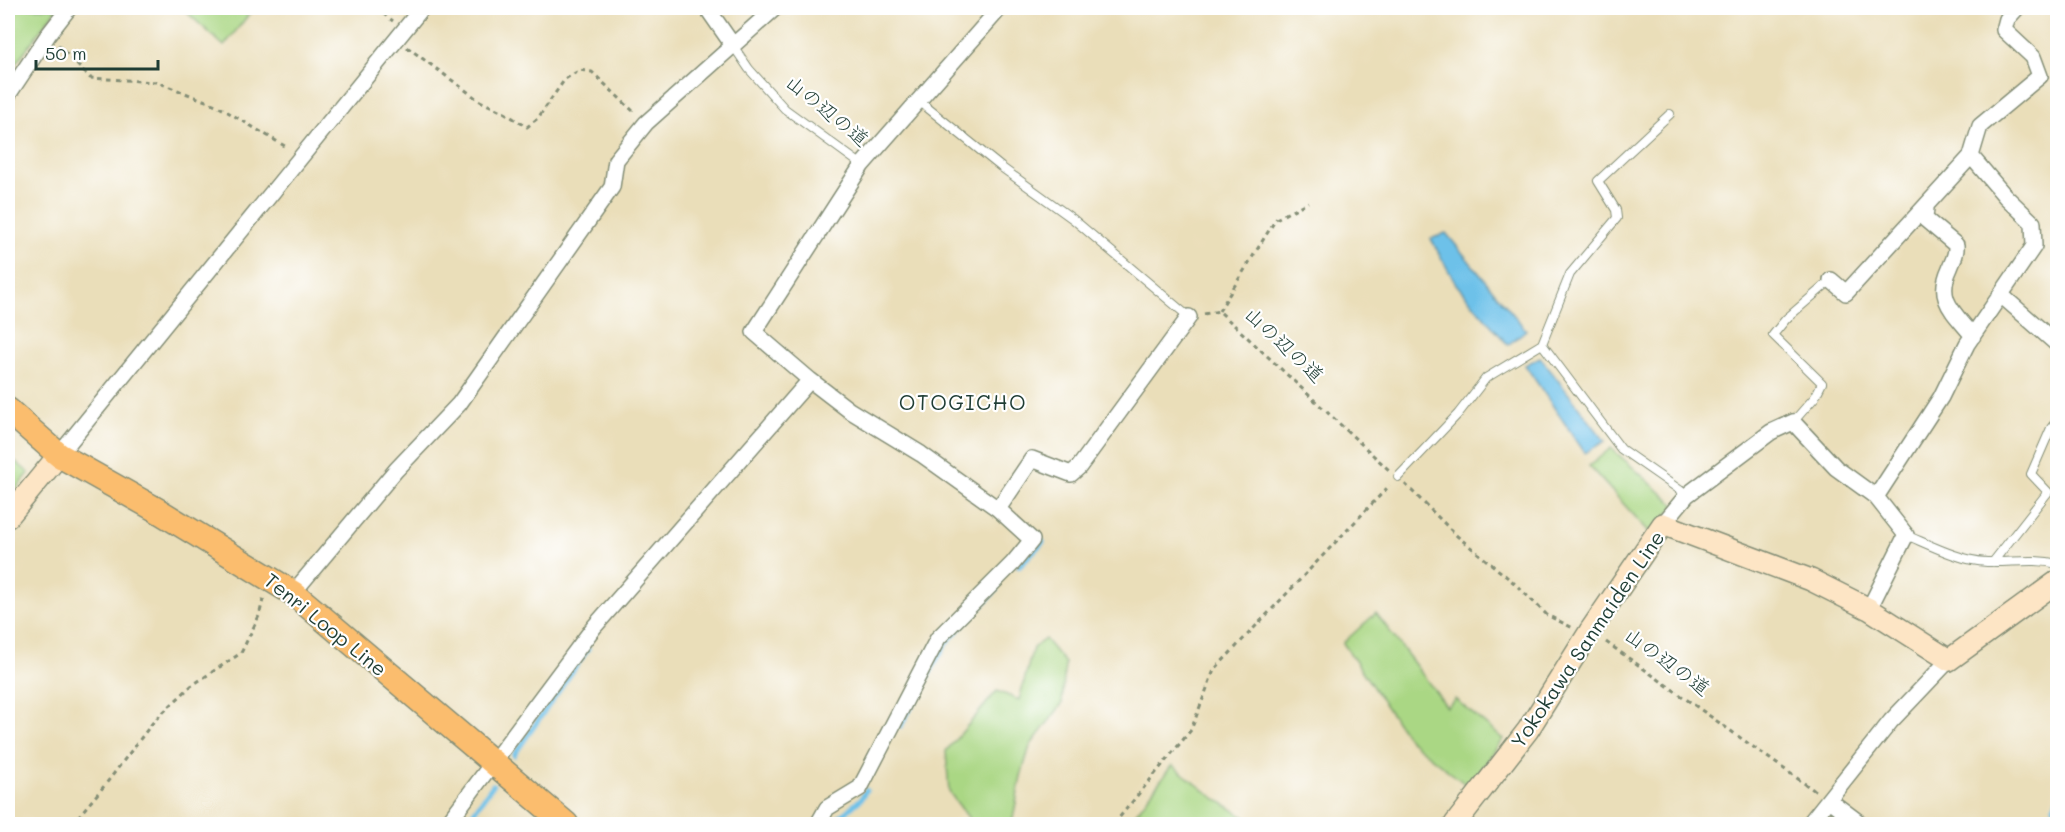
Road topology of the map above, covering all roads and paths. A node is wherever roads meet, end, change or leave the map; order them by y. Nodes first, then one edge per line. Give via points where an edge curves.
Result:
1 (69, 8) edge
2 (376, 8) edge
3 (422, 8) edge
4 (707, 8) edge
5 (775, 8) edge
6 (1000, 8) edge
7 (2017, 8) edge
8 (400, 34) junction
9 (48, 35) junction
10 (732, 44) junction
11 (8, 95) edge
12 (919, 101) junction
13 (1670, 114) dead end
14 (646, 123) junction
15 (302, 155) junction
16 (1971, 156) junction
17 (862, 165) junction
18 (1308, 202) dead end
19 (1926, 208) junction
20 (1831, 280) joint
21 (2001, 295) junction
22 (1219, 311) junction
23 (1189, 317) junction
24 (1973, 336) junction
25 (1542, 344) junction
26 (2058, 345) edge
27 (810, 380) junction
28 (8, 410) edge
29 (2058, 419) edge
30 (1793, 422) junction
31 (58, 455) junction
32 (1398, 477) junction
33 (1687, 495) junction
34 (1876, 497) junction
35 (998, 509) junction
36 (8, 518) edge
37 (1663, 524) junction
38 (1906, 535) junction
39 (1993, 562) junction
40 (2058, 564) edge
41 (269, 576) junction
42 (2058, 581) edge
43 (293, 593) junction
44 (1869, 609) junction
45 (1590, 631) junction
46 (1949, 660) junction
47 (494, 763) junction
48 (1829, 800) junction
49 (72, 825) edge
50 (447, 825) edge
51 (566, 825) edge
52 (818, 825) edge
53 (1114, 825) edge
54 (1455, 825) edge
55 (1809, 825) edge
56 (1861, 825) edge

1 - 9 street
2 - 8 path
3 - 8 street
4 - 10 street, 山の辺の道
5 - 10 street
6 - 12 street, 山の辺の道
7 - 16 street via 2007,19 2004,30 2033,57 2040,76 1980,126
8 - 14 path via 480,101 527,127 538,118 565,79 580,70 592,72
8 - 15 street
9 - 11 street
9 - 15 path via 90,78 157,82 216,105
10 - 14 street
10 - 17 lane, 山の辺の道 via 785,109
12 - 17 street, 山の辺の道
12 - 23 lane via 1074,219
13 - 25 lane via 1598,181 1617,218 1570,274
14 - 43 street via 616,160 612,187 459,404 396,470
15 - 31 street
16 - 19 street
16 - 21 street via 2033,224 2034,246
17 - 27 street via 754,332
18 - 22 path via 1276,219
19 - 20 street via 1846,293
19 - 24 street via 1924,219 1956,246 1944,281 1945,300
20 - 30 lane via 1773,335 1822,383
21 - 24 street
21 - 26 street
22 - 23 path, 山の辺の道
22 - 32 path, 山の辺の道
23 - 35 street via 1079,467 1071,474 1032,459
24 - 34 street via 1941,397
25 - 32 lane via 1486,378
25 - 33 lane via 1621,448
27 - 35 street
27 - 47 street via 594,627
28 - 31 main road, Tenri Loop Line
29 - 39 lane via 2031,474 2048,492
30 - 33 street via 1771,432
30 - 34 street via 1836,468
31 - 36 main road
31 - 41 main road, Tenri Loop Line
32 - 45 path, 山の辺の道 via 1457,536 1514,582 1547,615
32 - 53 path via 1214,670 1191,730
33 - 37 street
34 - 38 street
35 - 52 street via 1032,540 938,638 860,788 827,808
37 - 44 main road, Yokokawa Sanmaiden Line via 1810,580
37 - 45 main road, Yokokawa Sanmaiden Line
38 - 39 lane via 1947,552
38 - 44 street
39 - 40 lane via 2042,560
41 - 43 main road, Tenri Loop Line
41 - 49 path via 259,616 241,653 191,686 154,721
42 - 46 main road
43 - 47 main road, Tenri Loop Line
44 - 46 main road, Yokokawa Sanmaiden Line
45 - 48 path, 山の辺の道
45 - 54 main road, Yokokawa Sanmaiden Line via 1528,730
46 - 48 street via 1891,721
47 - 50 street
47 - 51 main road, Tenri Loop Line
48 - 55 street
48 - 56 street

